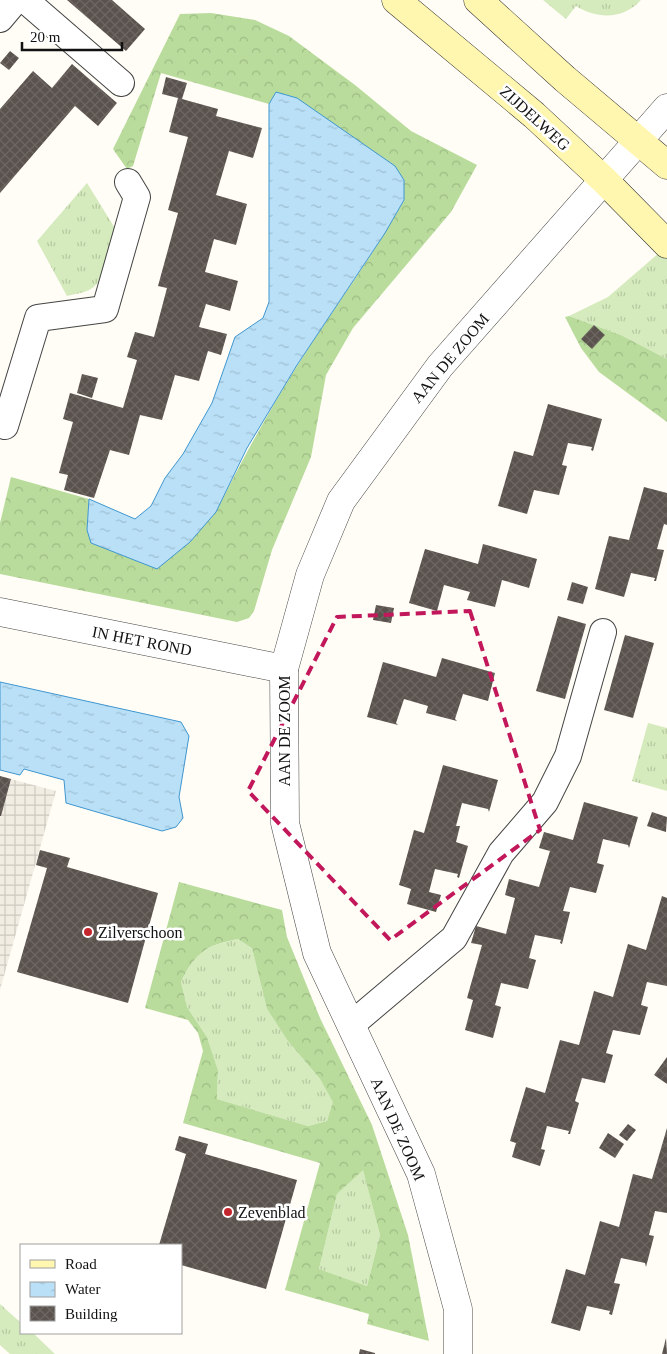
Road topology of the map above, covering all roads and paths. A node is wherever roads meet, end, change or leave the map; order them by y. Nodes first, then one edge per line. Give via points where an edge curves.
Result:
1 (16, 0) edge
2 (25, 0) edge
3 (396, 0) edge
4 (478, 0) edge
5 (0, 19) edge
6 (121, 83) dead end
7 (667, 108) edge
8 (638, 141) junction
9 (667, 165) edge
10 (605, 181) junction
11 (128, 182) dead end
12 (667, 244) edge
13 (2, 432) edge
14 (0, 612) edge
15 (603, 632) dead end
16 (284, 669) junction
17 (350, 1025) junction
18 (458, 1354) edge

1 - 5 street
2 - 6 street
3 - 10 main road, ZIJDELWEG via 534,116
4 - 8 main road
7 - 8 street, AAN DE ZOOM
8 - 9 main road
8 - 10 street, AAN DE ZOOM
10 - 12 main road, ZIJDELWEG
10 - 16 street, AAN DE ZOOM via 440,366 341,501 310,575
11 - 13 street via 137,197 105,309 38,318
14 - 16 street, IN HET ROND
15 - 17 street via 568,756 545,802 501,853 454,938
16 - 17 street, AAN DE ZOOM via 285,823 317,953
17 - 18 street, AAN DE ZOOM via 421,1174 458,1309

